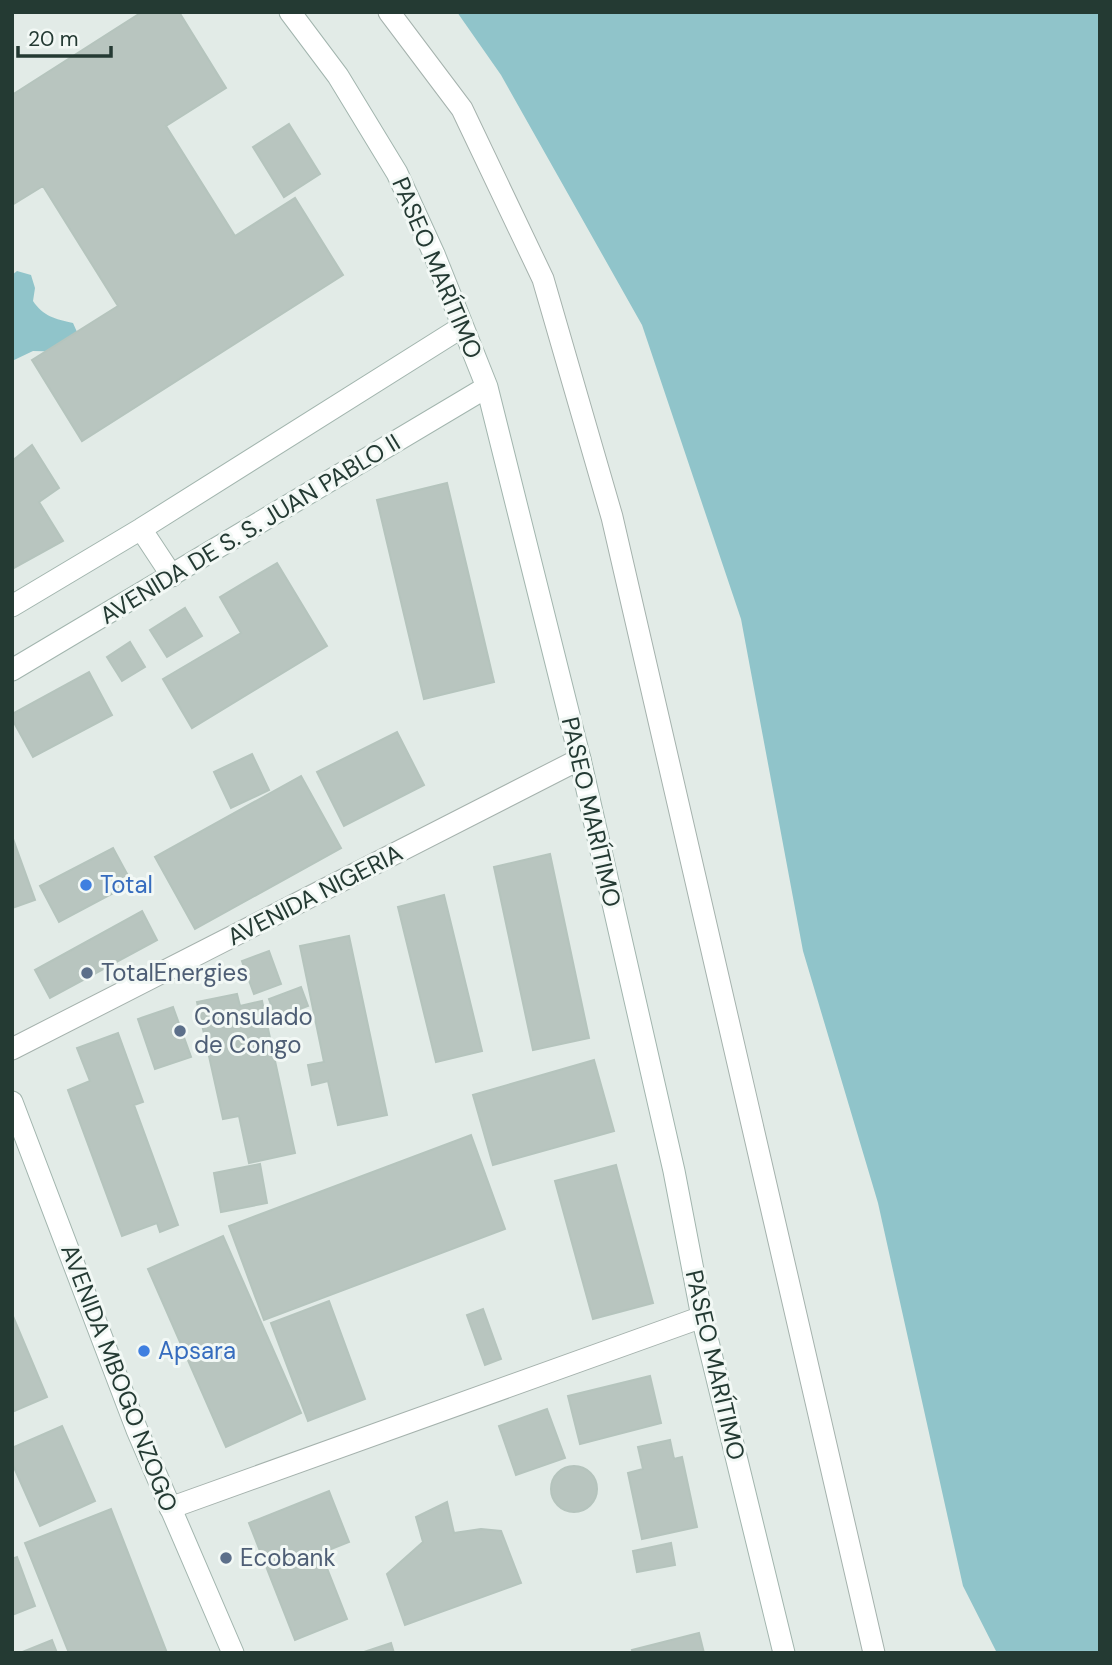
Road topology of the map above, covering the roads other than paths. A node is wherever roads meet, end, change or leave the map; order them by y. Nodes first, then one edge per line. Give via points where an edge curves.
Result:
1 (290, 12) edge
2 (389, 12) edge
3 (462, 327) junction
4 (487, 387) junction
5 (141, 529) junction
6 (172, 576) junction
7 (12, 606) edge
8 (12, 670) edge
9 (580, 759) junction
10 (12, 1049) edge
11 (12, 1102) edge
12 (702, 1317) junction
13 (170, 1508) junction
14 (233, 1653) edge
15 (784, 1653) edge
16 (874, 1653) edge

1 - 3 street, PASEO MARÍTIMO via 338,76 397,173
2 - 16 street via 462,109 543,279 612,517
3 - 4 street, PASEO MARÍTIMO
3 - 5 street
4 - 6 street, AVENIDA DE S. S. JUAN PABLO II
4 - 9 street, PASEO MARÍTIMO
5 - 6 street
5 - 7 street
6 - 8 street, AVENIDA DE S. S. JUAN PABLO II
9 - 10 street, AVENIDA NIGERIA
9 - 12 street, PASEO MARÍTIMO via 674,1171
11 - 13 street, AVENIDA MBOGO NZOGO
12 - 13 street
12 - 15 street, PASEO MARÍTIMO
13 - 14 street, AVENIDA MBOGO NZOGO

